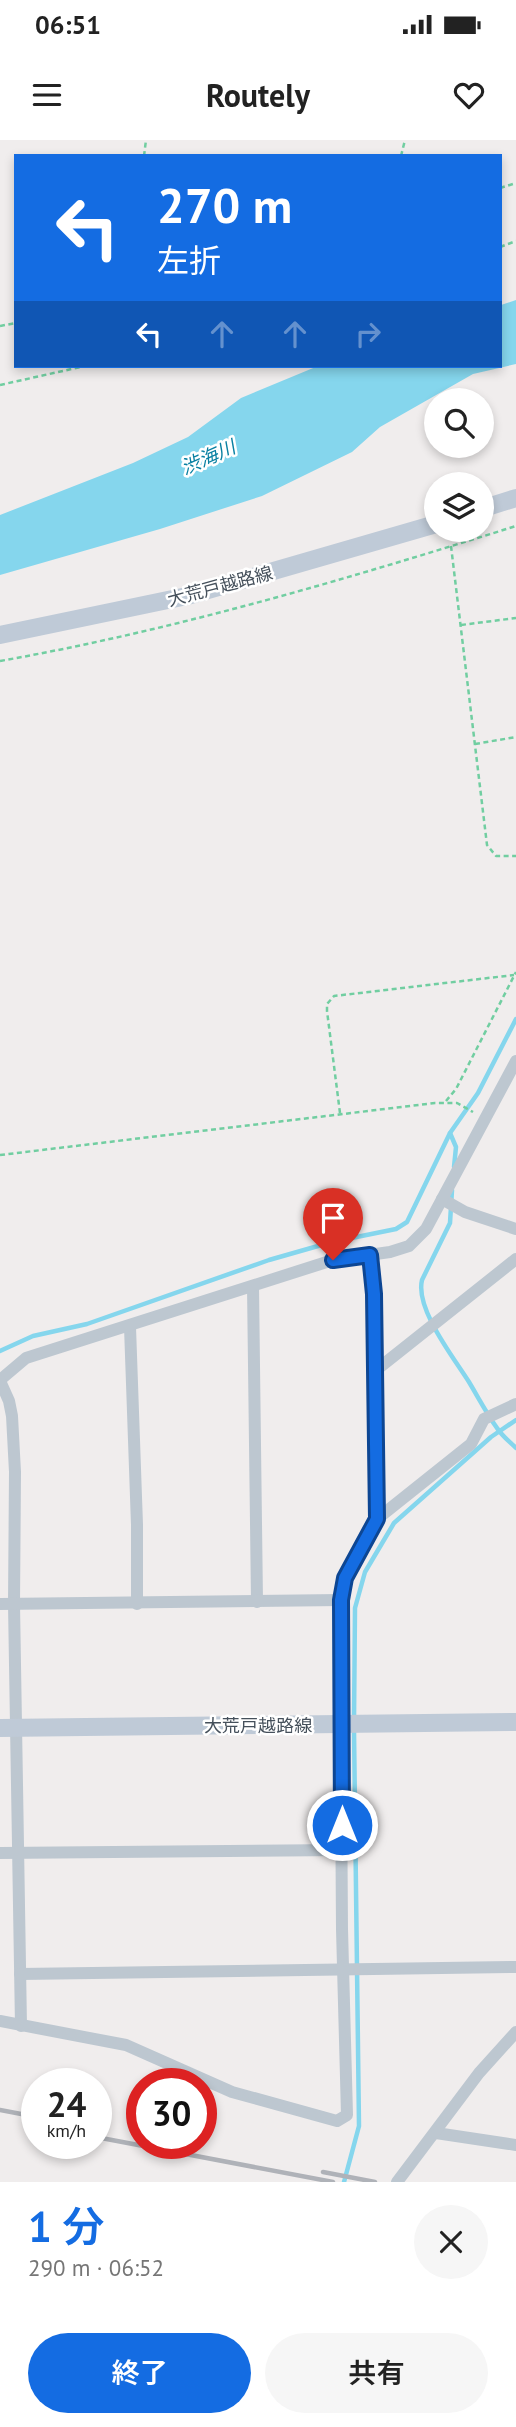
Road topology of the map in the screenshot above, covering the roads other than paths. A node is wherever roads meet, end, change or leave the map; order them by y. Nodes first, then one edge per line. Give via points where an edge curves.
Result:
1 (516, 498) edge
2 (494, 505) edge
3 (424, 527) edge
4 (0, 635) edge
5 (516, 1061) edge
6 (442, 1199) junction
7 (516, 1229) edge
8 (370, 1255) junction
9 (516, 1259) edge
10 (253, 1286) junction
11 (130, 1326) junction
12 (375, 1371) junction
13 (0, 1381) edge
14 (516, 1404) edge
15 (377, 1519) junction
16 (341, 1600) junction
17 (257, 1602) junction
18 (0, 1604) edge
19 (14, 1604) junction
20 (136, 1604) junction
21 (516, 1722) edge
22 (342, 1724) junction
23 (8, 1728) edge
24 (343, 1850) junction
25 (0, 1853) edge
26 (18, 1853) junction
27 (516, 1967) edge
28 (344, 1969) junction
29 (20, 1975) junction
30 (0, 2021) edge
31 (21, 2026) junction
32 (516, 2032) edge
33 (504, 2045) junction
34 (516, 2053) edge
35 (436, 2133) junction
36 (516, 2145) edge
37 (397, 2182) edge

1 - 2 main road
3 - 4 main road, 大荒戸越路線 via 187,596
5 - 6 street
6 - 7 street
6 - 8 street via 426,1229 409,1246
8 - 10 street via 333,1260
8 - 12 street
9 - 12 street
10 - 11 street
10 - 17 street
11 - 13 street via 26,1358
11 - 20 street
12 - 15 street
13 - 19 street via 12,1416
14 - 15 street via 484,1419 471,1444
15 - 16 street via 345,1578
16 - 17 street
16 - 22 street
17 - 20 street
18 - 19 street
19 - 20 street
19 - 23 street
21 - 22 main road, 大荒戸越路線
22 - 23 main road, 大荒戸越路線
22 - 24 street
23 - 26 street
24 - 26 street
24 - 28 street
25 - 26 street
26 - 29 street
27 - 28 street
28 - 29 street
28 - 31 street via 348,2107 347,2115 337,2121 232,2092 126,2045
29 - 31 street
30 - 31 street
32 - 33 street
33 - 34 street
33 - 35 street
35 - 36 street
35 - 37 street

